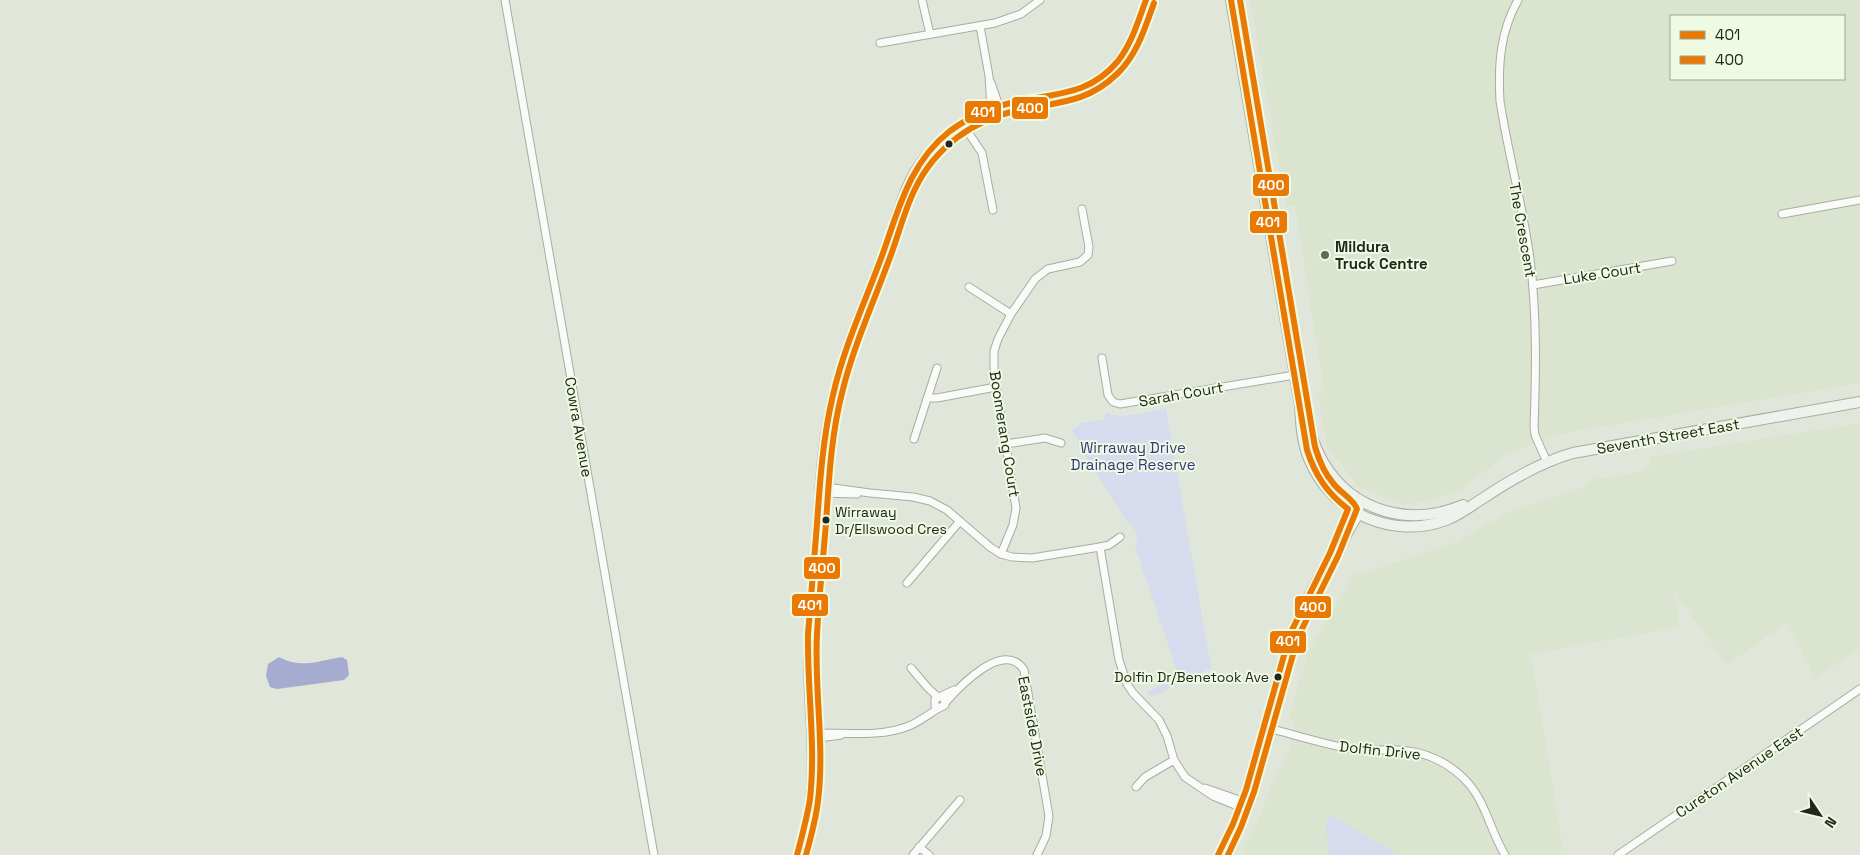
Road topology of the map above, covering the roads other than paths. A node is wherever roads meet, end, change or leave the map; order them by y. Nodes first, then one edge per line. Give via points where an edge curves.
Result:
1 (505, 0) edge
2 (922, 0) edge
3 (1040, 0) edge
4 (1146, 0) edge
5 (1231, 0) edge
6 (1518, 0) edge
7 (980, 26) junction
8 (930, 34) junction
9 (880, 43) dead end
10 (989, 76) junction
11 (999, 106) junction
12 (992, 109) junction
13 (962, 123) junction
14 (1860, 200) edge
15 (1082, 209) dead end
16 (993, 210) dead end
17 (1782, 214) dead end
18 (1672, 262) dead end
19 (1533, 285) junction
20 (968, 287) dead end
21 (1011, 314) junction
22 (1102, 358) dead end
23 (937, 368) dead end
24 (1295, 375) junction
25 (996, 387) junction
26 (928, 398) junction
27 (1860, 402) edge
28 (1300, 406) junction
29 (914, 439) dead end
30 (1060, 443) dead end
31 (1006, 444) junction
32 (1547, 462) junction
33 (819, 489) junction
34 (1485, 496) junction
35 (1361, 500) junction
36 (1348, 509) junction
37 (1359, 515) junction
38 (960, 522) junction
39 (1120, 537) dead end
40 (1100, 547) junction
41 (1001, 554) junction
42 (907, 584) dead end
43 (1297, 620) junction
44 (911, 668) dead end
45 (1860, 689) edge
46 (939, 702) junction
47 (1263, 727) junction
48 (812, 736) junction
49 (1174, 760) junction
50 (1136, 787) dead end
51 (960, 800) dead end
52 (1241, 804) junction
53 (919, 847) junction
54 (654, 855) edge
55 (796, 855) edge
56 (913, 855) edge
57 (929, 855) edge
58 (1037, 855) edge
59 (1218, 855) edge
60 (1505, 855) edge
61 (1618, 855) edge

1 - 54 street, Cowra Avenue
2 - 8 street
3 - 7 street via 1021,14
4 - 11 street via 1128,46 1112,67 1097,79 1066,94
5 - 24 main road
6 - 19 street, The Crescent via 1503,39 1500,101
7 - 8 street
7 - 10 street
8 - 9 street
10 - 11 street
10 - 12 street
11 - 12 street
12 - 13 street
13 - 16 street via 982,153
13 - 33 street via 931,148 907,186 838,371 824,437
14 - 17 street
15 - 21 street, Boomerang Court via 1089,247 1086,258 1048,269 1039,275
18 - 19 street, Luke Court
19 - 32 street, The Crescent via 1534,427
20 - 21 street
21 - 25 street, Boomerang Court via 994,351
22 - 24 street, Sarah Court via 1108,395 1112,402 1120,404
23 - 26 street
24 - 28 main road
25 - 26 street
25 - 31 street, Boomerang Court
26 - 29 street
27 - 32 main road, Seventh Street East via 1590,449
28 - 35 main road, Seventh Street East via 1324,462 1344,488
28 - 36 main road, Seventh Street East via 1302,433 1310,462 1325,488
30 - 31 street via 1045,438
31 - 41 street, Boomerang Court via 1016,508
32 - 34 main road, Seventh Street East
33 - 38 street via 839,494 913,497 947,510
33 - 48 street via 808,647
34 - 35 main road, Seventh Street East via 1454,509 1421,516 1389,512
34 - 37 main road, Seventh Street East via 1462,512 1425,526 1393,526
35 - 36 street
35 - 37 street
36 - 37 main road, Seventh Street East
36 - 43 street
37 - 43 street
38 - 41 street
38 - 42 street
39 - 40 street
40 - 41 street via 1032,558
40 - 49 street via 1123,676 1133,693 1159,720
43 - 47 street
44 - 46 street
45 - 61 street, Cureton Avenue East
46 - 48 street, Eastside Drive via 916,723 898,730
46 - 58 street, Eastside Drive via 992,664 1011,661 1024,670 1049,816 1046,836
47 - 52 street
47 - 60 street, Dolfin Drive via 1351,749 1414,751 1443,762 1456,771 1476,794
48 - 55 street via 810,803
49 - 50 street via 1151,773
49 - 52 street via 1185,777 1197,786
51 - 53 street
52 - 59 street
53 - 56 street
53 - 57 street

